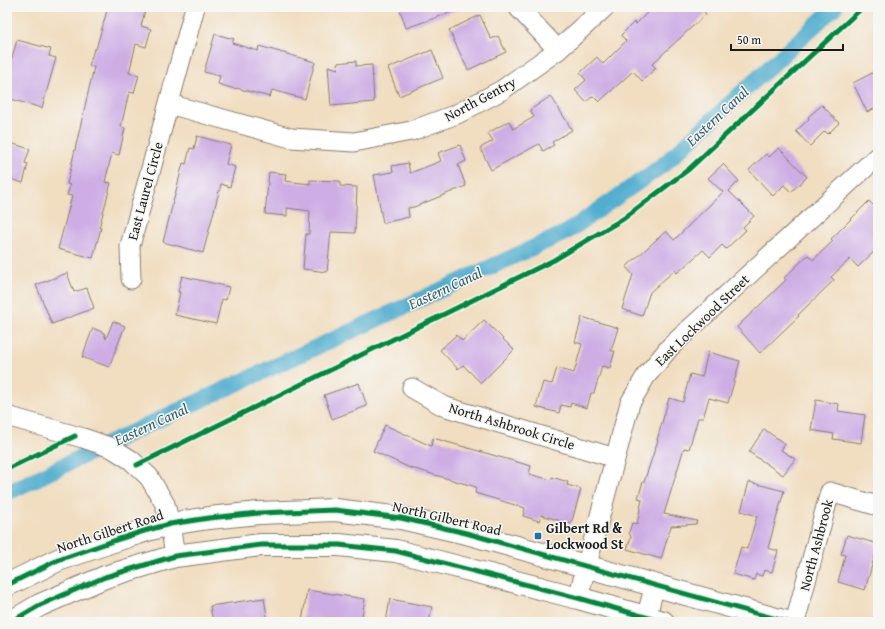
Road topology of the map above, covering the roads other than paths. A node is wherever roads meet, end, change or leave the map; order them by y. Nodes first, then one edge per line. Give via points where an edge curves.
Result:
1 (195, 7) edge
2 (518, 7) edge
3 (605, 7) edge
4 (558, 50) junction
5 (169, 104) junction
6 (878, 156) edge
7 (131, 279) dead end
8 (412, 388) dead end
9 (7, 416) edge
10 (615, 458) junction
11 (878, 506) edge
12 (170, 524) junction
13 (175, 556) junction
14 (587, 566) junction
15 (7, 585) edge
16 (655, 585) junction
17 (578, 598) junction
18 (651, 620) edge
19 (11, 622) edge
20 (787, 622) edge
21 (795, 622) edge

1 - 5 street, East Laurel Circle
2 - 4 street
3 - 4 street, North Gentry
4 - 5 street, North Gentry via 502,90 457,114 411,130 354,142 290,138
5 - 7 street, East Laurel Circle via 130,246
6 - 10 street, East Lockwood Street via 670,347 646,376 630,404
8 - 10 street, North Ashbrook Circle via 443,406
9 - 12 street via 112,448 131,460 149,477 165,504
10 - 14 street, East Lockwood Street
11 - 21 street, North Ashbrook via 830,492
12 - 13 street
12 - 14 main road, North Gilbert Road via 259,513 335,510 416,521
12 - 15 main road, North Gilbert Road via 58,560
13 - 17 main road via 261,545 339,545 396,551
13 - 19 main road via 104,577 40,605
14 - 16 main road, North Gilbert Road
14 - 17 street, East Lockwood Street
16 - 18 street
16 - 20 main road, North Gilbert Road
17 - 18 main road

